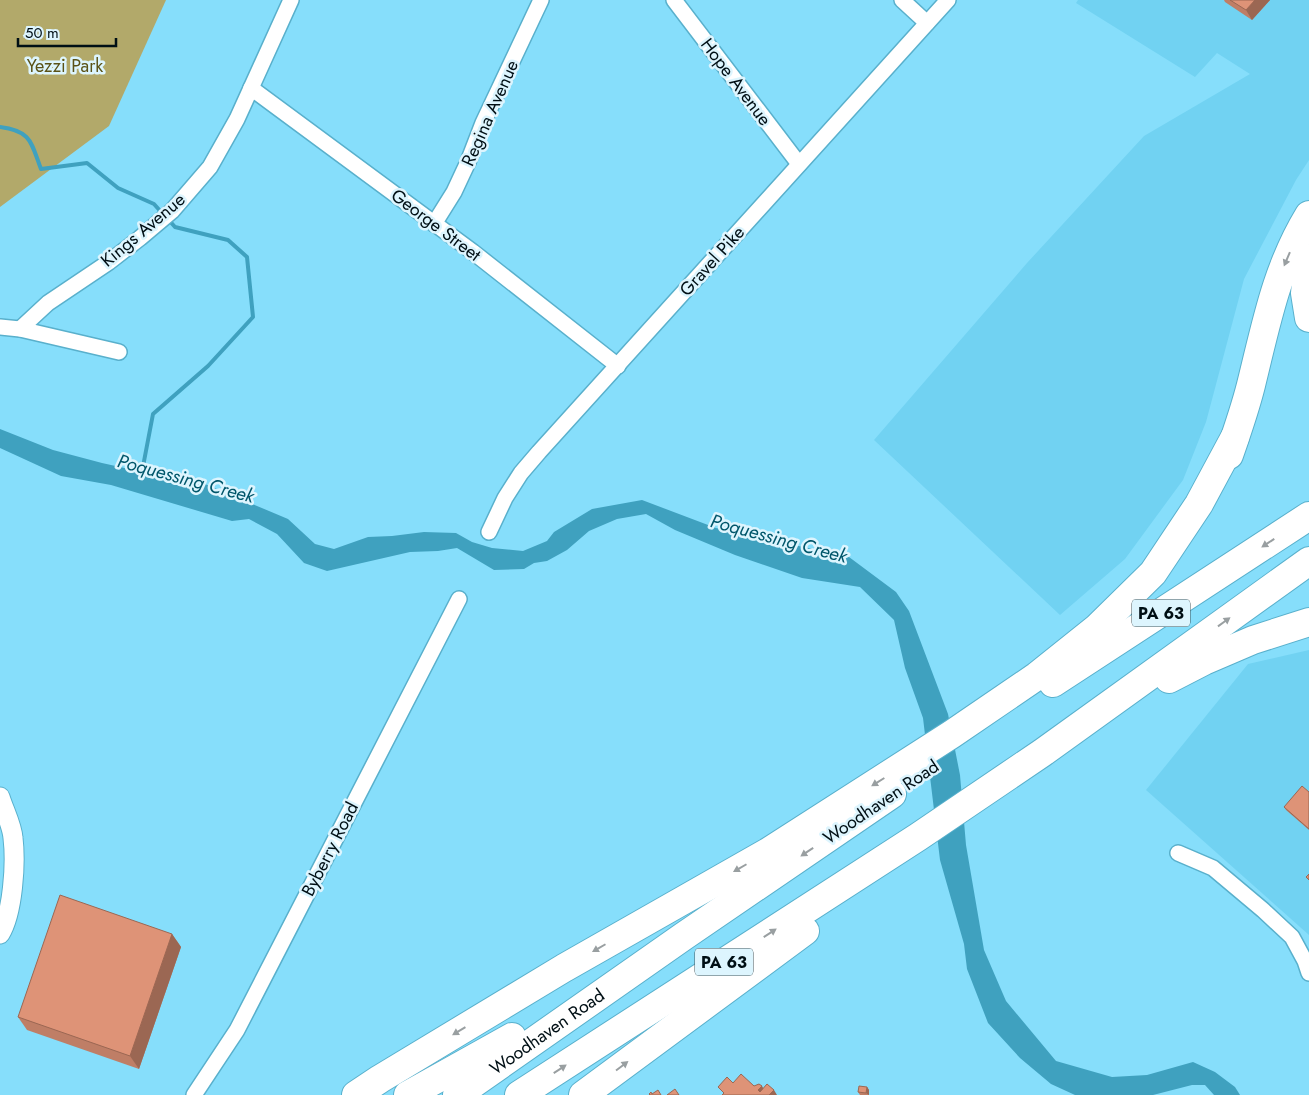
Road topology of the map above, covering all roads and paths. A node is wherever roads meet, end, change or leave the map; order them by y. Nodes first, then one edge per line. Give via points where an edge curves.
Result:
1 (291, 0) edge
2 (541, 0) edge
3 (674, 0) edge
4 (902, 0) edge
5 (948, 0) edge
6 (927, 24) junction
7 (252, 88) junction
8 (799, 164) junction
9 (1309, 216) edge
10 (434, 224) junction
11 (1309, 258) edge
12 (1309, 318) edge
13 (0, 327) edge
14 (20, 329) junction
15 (119, 352) dead end
16 (618, 366) junction
17 (1235, 437) junction
18 (1309, 516) edge
19 (489, 532) dead end
20 (1309, 561) edge
21 (459, 599) dead end
22 (1309, 621) edge
23 (1012, 710) junction
24 (956, 741) junction
25 (1042, 753) junction
26 (919, 766) junction
27 (0, 797) edge
28 (970, 810) junction
29 (932, 836) junction
30 (1178, 852) dead end
31 (0, 934) edge
32 (684, 936) junction
33 (1309, 973) edge
34 (194, 1095) edge
35 (356, 1095) edge
36 (408, 1095) edge
37 (457, 1095) edge
38 (519, 1095) edge
39 (583, 1095) edge

1 - 7 street, Kings Avenue
2 - 10 street, Regina Avenue via 457,184
3 - 8 street, Hope Avenue
4 - 6 street
5 - 6 street, Gravel Pike
6 - 8 street, Gravel Pike
7 - 10 street, George Street
7 - 14 street, Kings Avenue via 216,158 172,211 109,262 48,303
8 - 16 street, Gravel Pike
9 -> 17 highway via 1287,256 1276,287
10 - 16 street, George Street
11 - 12 highway via 1305,293
13 - 14 street
14 - 15 street
16 - 19 street, Gravel Pike via 521,473
17 - 23 highway via 1208,506 1190,537 1155,584 1118,622
17 - 24 highway via 1199,504 1153,573 1097,628
18 -> 23 highway, Woodhaven Road / PA 63
25 -> 20 highway, Woodhaven Road / PA 63
21 - 34 street, Byberry Road via 237,1030
22 - 25 highway via 1247,636 1185,663
22 - 28 highway via 1229,650 1151,688
23 - 24 highway, Woodhaven Road / PA 63
24 - 26 highway, Woodhaven Road / PA 63
25 - 28 highway, Woodhaven Road / PA 63
26 -> 32 highway, Woodhaven Road / PA 63
26 -> 35 highway via 564,968
27 - 31 street via 13,836 13,889
28 - 29 highway, Woodhaven Road / PA 63
38 -> 29 highway, Woodhaven Road / PA 63
39 -> 29 highway
30 - 33 street via 1213,868 1271,917 1292,937
32 - 36 highway
32 - 37 highway, Woodhaven Road / PA 63

